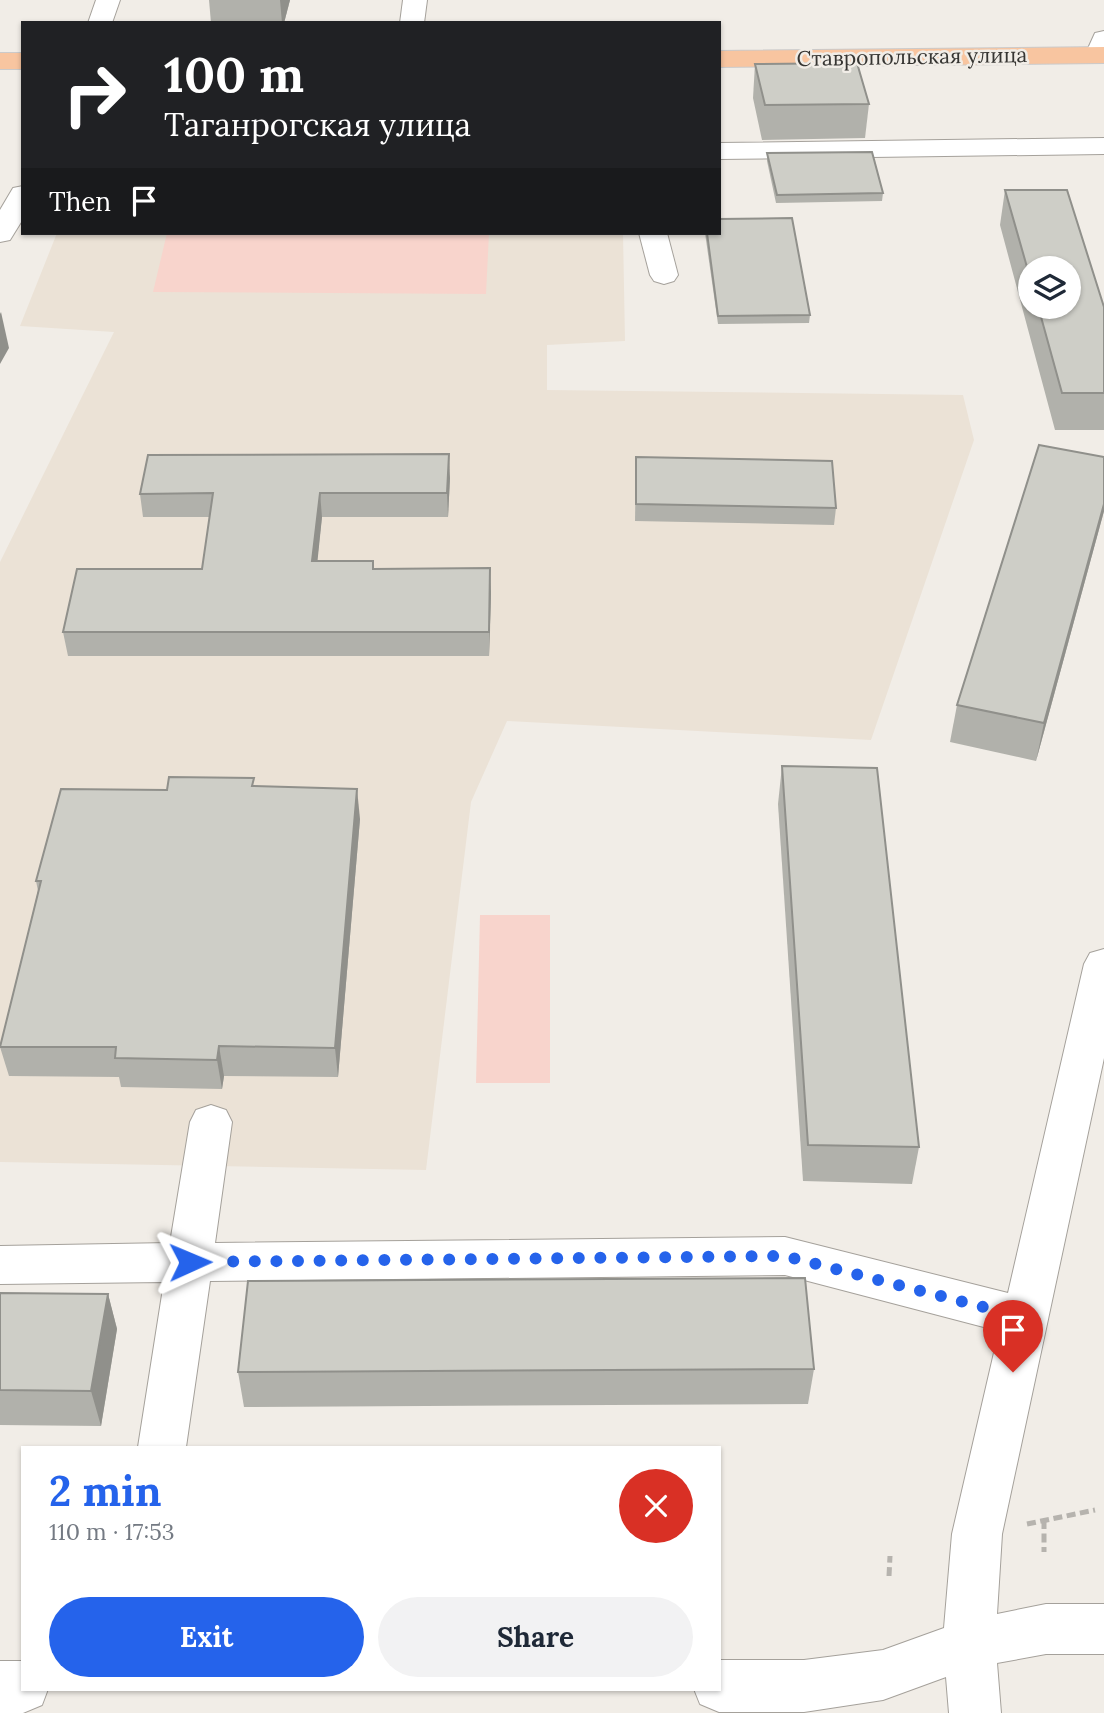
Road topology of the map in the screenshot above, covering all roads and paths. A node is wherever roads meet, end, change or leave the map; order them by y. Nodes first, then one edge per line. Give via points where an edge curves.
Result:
1 (108, 0) edge
2 (415, 0) edge
3 (101, 21) edge
4 (412, 21) edge
5 (1102, 50) edge
6 (721, 59) edge
7 (0, 61) edge
8 (21, 61) edge
9 (1104, 146) edge
10 (721, 151) edge
11 (0, 189) edge
12 (21, 192) edge
13 (21, 196) edge
14 (0, 234) edge
15 (654, 235) edge
16 (664, 275) dead end
17 (1104, 964) edge
18 (1088, 1112) edge
19 (211, 1122) dead end
20 (190, 1262) junction
21 (0, 1265) edge
22 (1026, 1318) junction
23 (162, 1446) edge
24 (1095, 1510) dead end
25 (1044, 1520) junction
26 (1026, 1524) dead end
27 (1044, 1552) dead end
28 (890, 1556) dead end
29 (889, 1576) dead end
30 (1104, 1629) edge
31 (970, 1644) junction
32 (721, 1686) edge
33 (0, 1687) edge
34 (21, 1687) edge
35 (975, 1713) edge

1 - 3 street
2 - 4 street
5 - 6 main road, Ставропольская улица
7 - 8 main road
9 - 10 street
11 - 12 street
13 - 14 street
15 - 16 street
17 - 18 street
18 - 22 street
19 - 20 street
20 - 21 street
20 - 22 street via 785,1256
20 - 23 street
22 - 31 street via 977,1534
24 - 25 path
25 - 26 path
25 - 27 path
28 - 29 path
30 - 31 street via 1046,1629
31 - 32 street via 883,1675 804,1686
31 - 35 street
33 - 34 street

